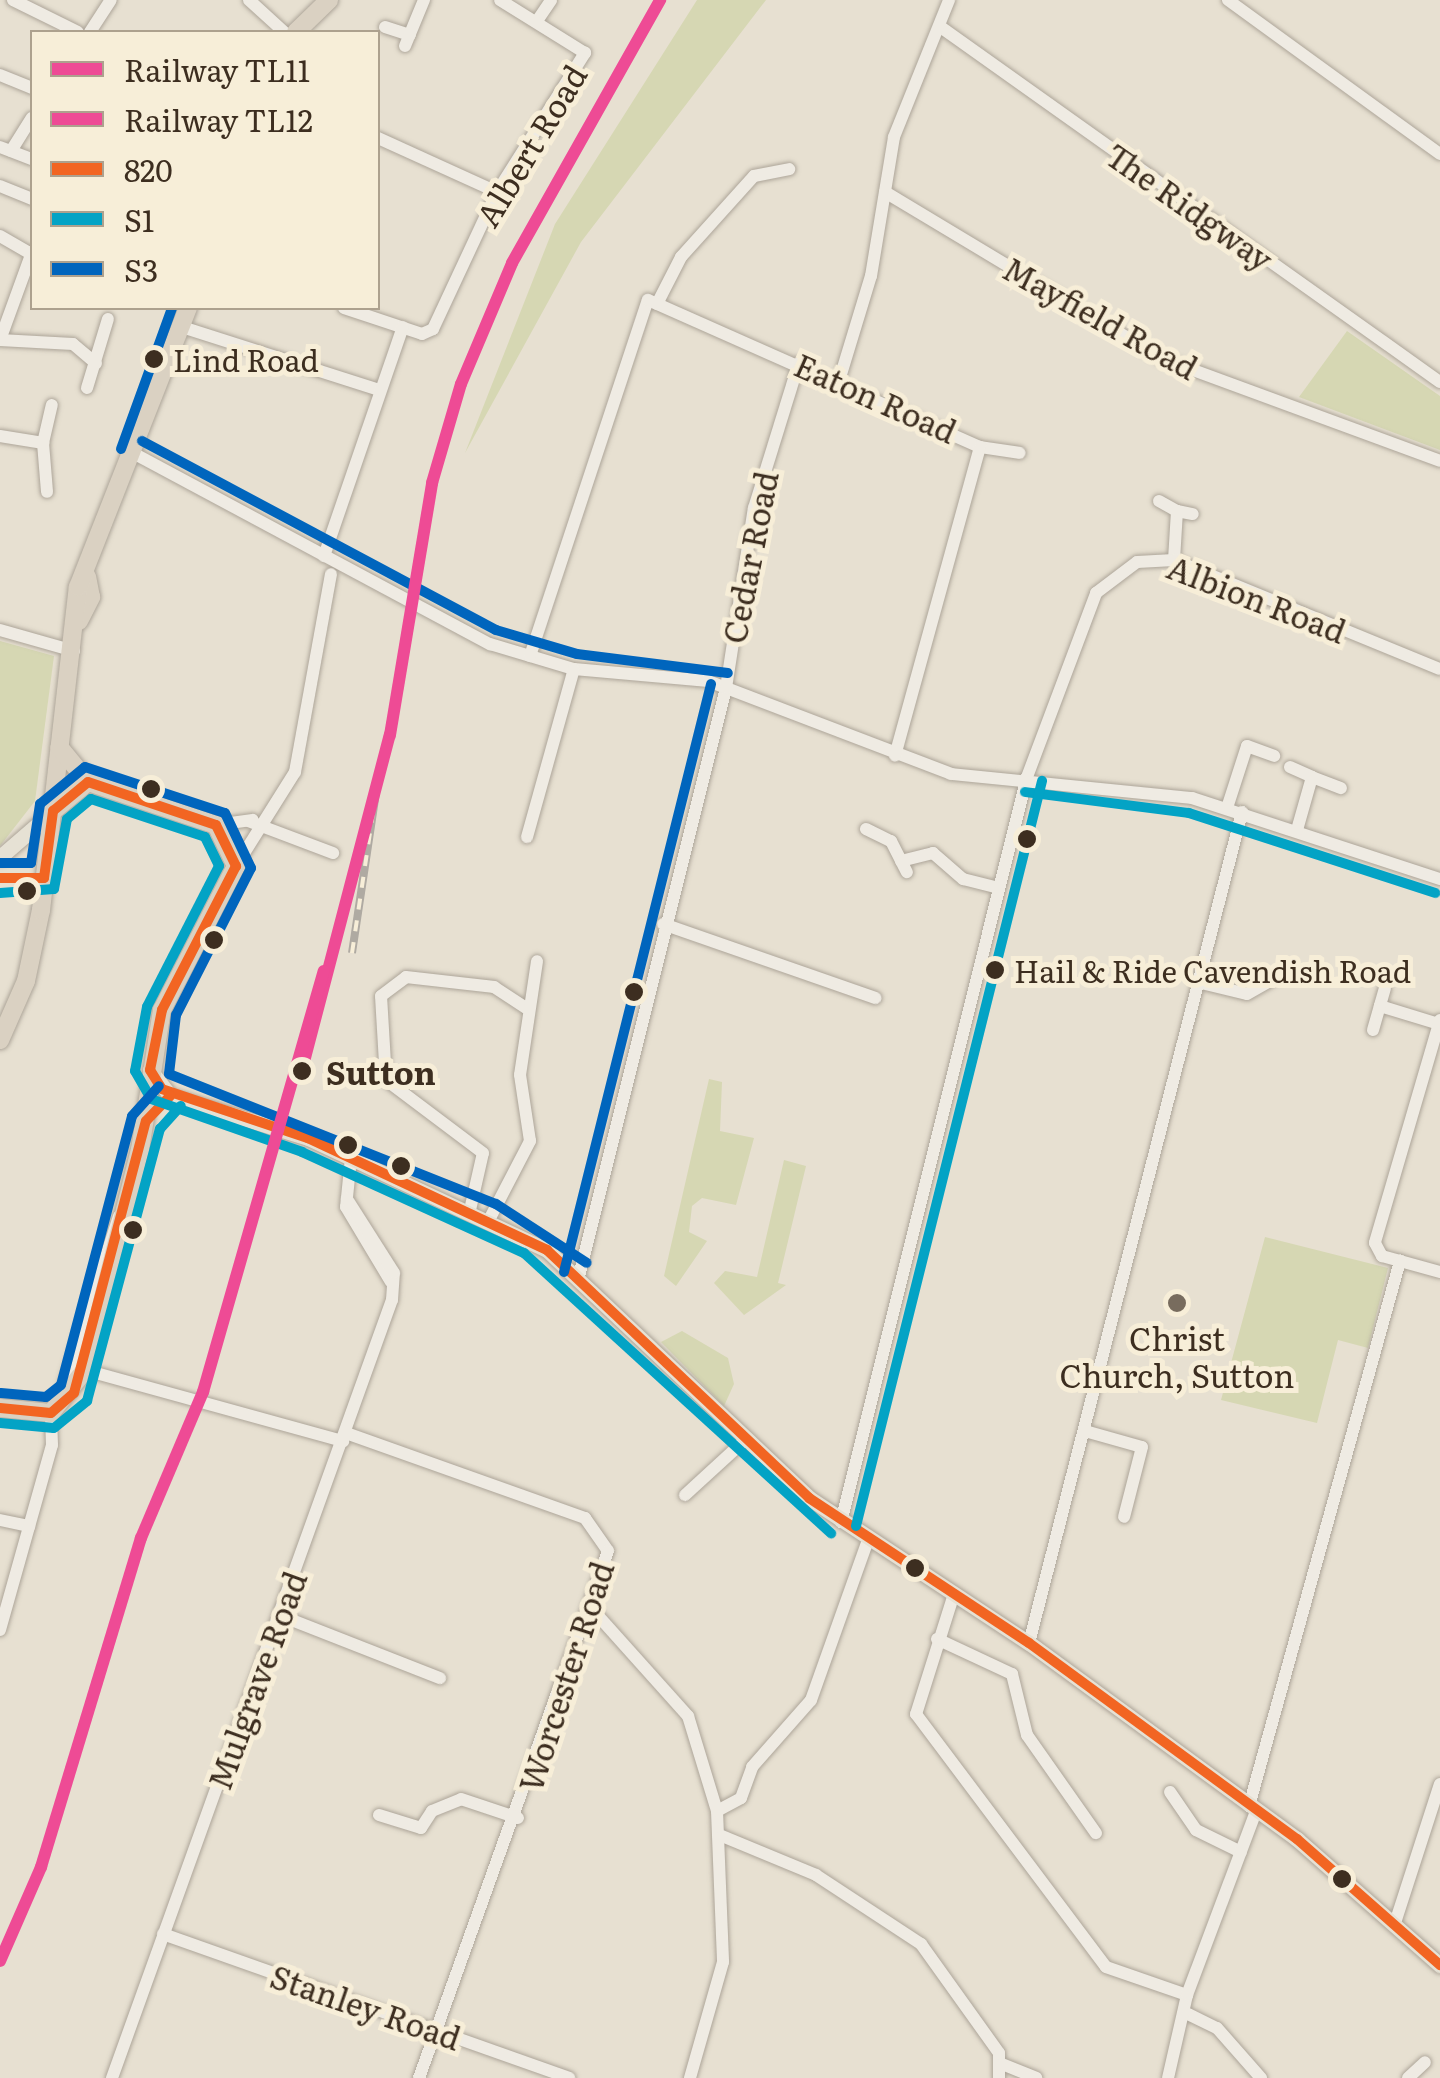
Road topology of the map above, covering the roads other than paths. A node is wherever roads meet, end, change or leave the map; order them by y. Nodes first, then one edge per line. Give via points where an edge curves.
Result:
1 (13, 0) edge
2 (111, 0) edge
3 (249, 0) edge
4 (329, 0) edge
5 (424, 0) edge
6 (500, 0) edge
7 (551, 0) edge
8 (948, 0) edge
9 (1228, 0) edge
10 (537, 21) junction
11 (384, 27) dead end
12 (942, 28) junction
13 (74, 30) edge
14 (91, 30) edge
15 (282, 30) edge
16 (298, 30) edge
17 (0, 75) edge
18 (30, 87) edge
19 (30, 120) edge
20 (380, 139) edge
21 (6, 149) edge
22 (1440, 154) edge
23 (30, 158) edge
24 (789, 168) dead end
25 (0, 186) edge
26 (497, 192) junction
27 (886, 192) junction
28 (30, 198) edge
29 (0, 236) edge
30 (30, 252) edge
31 (30, 257) edge
32 (658, 304) junction
33 (187, 310) edge
34 (350, 310) edge
35 (2, 314) edge
36 (108, 319) dead end
37 (182, 327) junction
38 (402, 327) junction
39 (0, 340) edge
40 (96, 363) junction
41 (799, 363) junction
42 (839, 382) junction
43 (1440, 382) edge
44 (87, 388) dead end
45 (379, 390) junction
46 (52, 405) dead end
47 (0, 436) edge
48 (42, 442) junction
49 (980, 447) junction
50 (1020, 453) dead end
51 (135, 454) junction
52 (1440, 461) edge
53 (47, 492) dead end
54 (1160, 501) dead end
55 (1177, 511) junction
56 (1194, 514) dead end
57 (324, 556) junction
58 (1174, 560) junction
59 (331, 574) dead end
60 (0, 630) edge
61 (74, 651) junction
62 (530, 656) junction
63 (574, 669) junction
64 (1440, 670) edge
65 (726, 688) junction
66 (59, 747) junction
67 (895, 756) junction
68 (1274, 756) dead end
69 (1290, 767) dead end
70 (1027, 777) junction
71 (1312, 777) junction
72 (88, 782) junction
73 (1341, 788) dead end
74 (1234, 810) junction
75 (54, 811) junction
76 (269, 816) junction
77 (248, 821) junction
78 (216, 824) junction
79 (866, 829) dead end
80 (262, 830) junction
81 (1297, 830) junction
82 (527, 837) dead end
83 (333, 853) dead end
84 (0, 858) edge
85 (236, 866) junction
86 (1440, 879) edge
87 (1000, 888) junction
88 (663, 924) junction
89 (537, 961) dead end
90 (1284, 972) dead end
91 (1197, 982) junction
92 (1386, 988) dead end
93 (876, 998) dead end
94 (1380, 1006) junction
95 (529, 1010) junction
96 (1440, 1022) edge
97 (1373, 1030) dead end
98 (0, 1040) edge
99 (150, 1070) junction
100 (170, 1096) junction
101 (146, 1122) junction
102 (357, 1160) junction
103 (470, 1210) junction
104 (490, 1218) junction
105 (1400, 1261) junction
106 (1440, 1272) edge
107 (105, 1273) junction
108 (579, 1276) junction
109 (75, 1352) junction
110 (85, 1370) junction
111 (65, 1384) dead end
112 (0, 1408) edge
113 (51, 1413) junction
114 (1084, 1431) junction
115 (345, 1437) junction
116 (745, 1440) junction
117 (685, 1495) dead end
118 (1124, 1518) dead end
119 (0, 1520) edge
120 (841, 1522) junction
121 (29, 1526) junction
122 (868, 1540) junction
123 (953, 1596) junction
124 (592, 1608) junction
125 (279, 1615) junction
126 (0, 1630) edge
127 (937, 1639) junction
128 (1030, 1643) junction
129 (440, 1678) dead end
130 (1440, 1784) edge
131 (1170, 1792) dead end
132 (1253, 1808) junction
133 (717, 1811) junction
134 (379, 1815) dead end
135 (518, 1818) junction
136 (1096, 1833) dead end
137 (722, 1836) junction
138 (1240, 1852) junction
139 (1396, 1923) junction
140 (163, 1934) junction
141 (1440, 1964) edge
142 (1187, 1995) junction
143 (1187, 2021) junction
144 (436, 2030) junction
145 (1424, 2062) dead end
146 (1001, 2071) edge
147 (112, 2078) edge
148 (419, 2078) edge
149 (569, 2078) edge
150 (690, 2078) edge
151 (1036, 2078) edge
152 (1168, 2078) edge
153 (1261, 2078) edge
154 (1408, 2078) edge

1 - 13 street
2 - 14 street
3 - 15 street
4 - 16 highway
5 - 11 street via 407,40
6 - 10 street, Albert Road
7 - 10 street
8 - 12 street
9 - 22 street
10 - 26 street, Albert Road via 585,53
12 - 27 street via 894,137
12 - 43 street, The Ridgway
17 - 18 street
19 - 21 street
20 - 26 street
21 - 23 street
24 - 32 street via 754,176 681,257
25 - 28 street
26 - 38 street, Albert Road via 432,329
27 - 42 street
27 - 52 street, Mayfield Road via 1163,359
29 - 30 street
31 - 35 street
32 - 41 street, Eaton Road
32 - 62 street, Eaton Road via 640,304
33 - 37 highway
34 - 38 street
35 - 39 street
36 - 40 street
37 - 45 street
37 - 51 highway
38 - 45 street
39 - 40 street via 73,344
40 - 44 street
41 - 42 street, Eaton Road
41 - 65 street, Cedar Road via 754,508
42 - 49 street, Eaton Road
45 - 57 street
46 - 48 street
47 - 48 street
48 - 53 street
49 - 50 street
49 - 67 street, Eaton Road
51 - 57 street
51 - 61 highway via 75,600
54 - 55 street
55 - 56 street
55 - 58 street
57 - 62 street via 454,628
58 - 64 street, Albion Road
58 - 70 street, Albion Road via 1138,562 1096,593
59 - 76 street via 295,772
60 - 61 street
61 - 66 highway
62 - 63 street
63 - 65 street
63 - 82 street
65 - 67 street
65 - 88 street, Cedar Road
66 - 72 highway
66 - 75 highway
67 - 70 street via 951,774
68 - 74 street via 1241,744
69 - 71 street
70 - 74 street
70 - 87 street, Albion Road
71 - 73 street
71 - 81 street
72 - 75 highway
72 - 78 highway
74 - 81 street
74 - 91 street
75 - 84 main road
75 - 98 highway via 26,981
76 - 77 street
76 - 80 street
77 - 78 street
77 - 80 street
78 - 85 highway
79 - 87 street via 891,841 904,866 923,850 963,879
80 - 83 street
80 - 85 street
81 - 86 street
85 - 99 highway via 162,1010
87 - 120 street, Albion Road
88 - 93 street
88 - 108 street, Cedar Road
89 - 95 street
90 - 91 street via 1247,994
91 - 114 street
92 - 94 street
94 - 96 street
94 - 97 street
95 - 103 street via 494,987 406,978 381,996 386,1080 484,1154
95 - 104 street via 520,1076 530,1141
96 - 105 street via 1374,1243
99 - 100 main road
99 - 101 highway
100 - 101 main road
100 - 102 main road via 259,1119
101 - 107 highway
102 - 103 main road
102 - 115 street, Mulgrave Road via 347,1199 391,1282
103 - 104 main road
104 - 108 main road
105 - 106 street
105 - 132 street
107 - 109 street
107 - 110 highway
108 - 116 main road
109 - 110 street
109 - 111 street
110 - 113 highway
110 - 115 street, Worcester Road
112 - 113 highway
113 - 121 street via 52,1445
114 - 118 street via 1149,1445 1136,1499
114 - 128 street
115 - 124 street, Worcester Road via 590,1520 608,1556
115 - 125 street, Mulgrave Road
116 - 117 street
116 - 120 main road
119 - 121 street
120 - 122 main road
121 - 126 street
122 - 123 main road
122 - 133 street via 805,1710 752,1767 740,1798
123 - 127 street
123 - 128 main road
124 - 133 street via 688,1716
124 - 135 street, Worcester Road
125 - 129 street
125 - 140 street, Mulgrave Road
127 - 136 street via 1012,1674 1026,1732
127 - 142 street via 914,1704 1007,1841 1106,1967
128 - 132 main road
130 - 139 street
131 - 138 street via 1196,1830
132 - 138 street
132 - 139 main road
133 - 137 street
134 - 135 street via 421,1828 432,1811 462,1799
135 - 144 street, Worcester Road
137 - 146 street via 816,1875 921,1944
137 - 150 street via 723,1962
138 - 142 street
139 - 141 main road
140 - 144 street, Stanley Road
140 - 147 street, Mulgrave Road
142 - 143 street
143 - 152 street
143 - 153 street via 1217,2028
144 - 148 street, Worcester Road
144 - 149 street, Stanley Road
145 - 154 street
146 - 151 street

